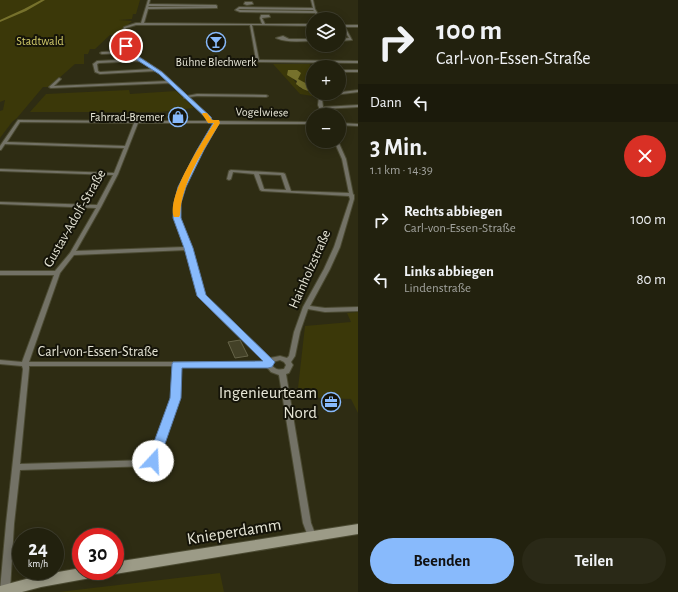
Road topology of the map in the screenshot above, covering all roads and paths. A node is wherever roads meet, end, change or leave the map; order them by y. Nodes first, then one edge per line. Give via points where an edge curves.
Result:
1 (149, 0) edge
2 (312, 0) edge
3 (147, 6) junction
4 (315, 10) junction
5 (261, 18) dead end
6 (142, 24) junction
7 (251, 25) junction
8 (264, 25) junction
9 (306, 25) edge
10 (346, 26) edge
11 (358, 26) edge
12 (346, 32) edge
13 (346, 39) edge
14 (288, 40) dead end
15 (306, 40) edge
16 (129, 52) junction
17 (102, 53) dead end
18 (140, 60) junction
19 (306, 61) edge
20 (346, 62) edge
21 (358, 62) edge
22 (156, 70) junction
23 (346, 71) edge
24 (358, 71) edge
25 (59, 79) dead end
26 (169, 82) junction
27 (358, 91) edge
28 (266, 96) dead end
29 (185, 97) junction
30 (358, 106) edge
31 (321, 108) joint
32 (137, 121) junction
33 (210, 121) junction
34 (217, 122) junction
35 (306, 123) edge
36 (346, 124) edge
37 (358, 125) edge
38 (4, 143) junction
39 (126, 147) junction
40 (339, 148) edge
41 (0, 149) edge
42 (0, 170) edge
43 (256, 172) junction
44 (116, 174) junction
45 (229, 179) dead end
46 (289, 192) junction
47 (352, 195) junction
48 (0, 203) edge
49 (99, 207) junction
50 (188, 248) junction
51 (72, 253) junction
52 (0, 273) edge
53 (57, 273) junction
54 (306, 307) junction
55 (358, 309) edge
56 (0, 362) edge
57 (288, 362) junction
58 (269, 363) junction
59 (25, 364) junction
60 (177, 364) junction
61 (282, 372) junction
62 (16, 467) junction
63 (358, 529) edge
64 (312, 536) junction
65 (124, 567) edge
66 (72, 575) edge
67 (3, 591) edge

1 - 3 street
2 - 4 street
3 - 3 street via 216,8 216,6
3 - 6 street
4 - 4 street via 240,8 236,10 240,11
5 - 8 street
6 - 7 street
6 - 16 street via 125,27 124,30 129,35 126,46
7 - 8 street
7 - 19 street via 258,60
8 - 9 street
10 - 11 street
12 - 13 street via 351,39
14 - 15 street
16 - 17 street
16 - 18 street
18 - 22 street
18 - 22 street via 95,64 97,72 100,73
20 - 21 street
22 - 26 street
23 - 24 street
25 - 26 street via 52,87
26 - 29 street
27 - 31 street via 321,97
28 - 29 street
29 - 33 street
30 - 31 street
32 - 33 street, Vogelwiese
32 - 38 street, Vogelwiese via 19,121
32 - 39 street, Gustav-Adolf-Straße
33 - 34 street, Vogelwiese
34 - 35 street, Vogelwiese
34 - 50 street via 200,150 177,203 177,218
36 - 37 street
38 - 39 street
38 - 41 street
39 - 44 street, Gustav-Adolf-Straße
40 - 47 street, Hainholzstraße
42 - 44 street
43 - 45 street via 230,171
43 - 46 street via 262,190
43 - 46 street via 283,174
44 - 49 street, Gustav-Adolf-Straße
46 - 47 street
47 - 54 street, Hainholzstraße via 328,269
48 - 49 street
49 - 51 street, Gustav-Adolf-Straße
50 - 51 street
50 - 58 street via 201,296
51 - 53 street, Gustav-Adolf-Straße
52 - 53 street
53 - 59 street, Gustav-Adolf-Straße
54 - 55 street via 325,310
54 - 57 street, Hainholzstraße
56 - 59 street, Carl-von-Essen-Straße
57 - 58 street via 280,358
57 - 61 street via 289,369
58 - 60 street, Carl-von-Essen-Straße
58 - 61 street via 274,371
59 - 60 street, Carl-von-Essen-Straße
59 - 62 street, Gustav-Adolf-Straße
60 - 62 street via 176,398 151,463
61 - 64 street via 307,523
62 - 67 street, Gustav-Adolf-Straße
63 - 64 main road, Knieperdamm
64 - 65 main road, Knieperdamm
66 - 67 main road

